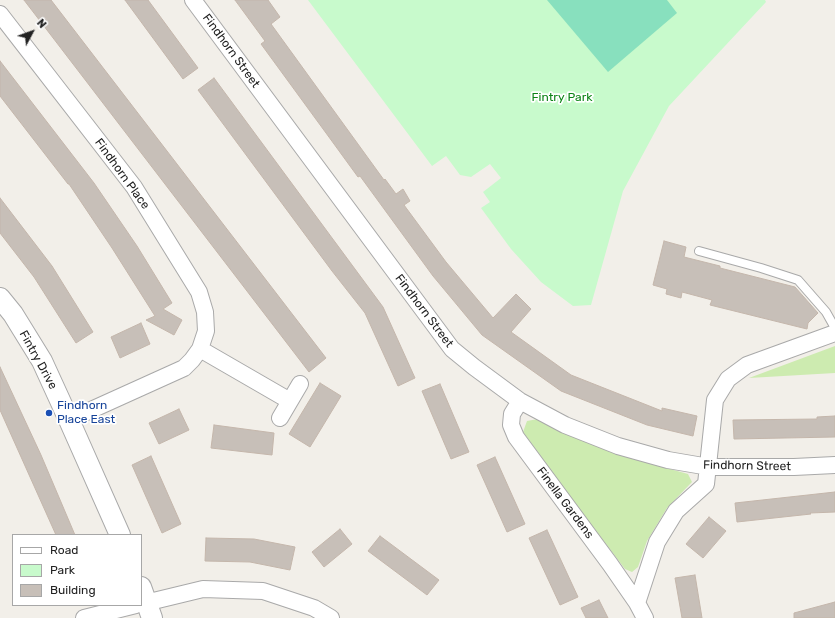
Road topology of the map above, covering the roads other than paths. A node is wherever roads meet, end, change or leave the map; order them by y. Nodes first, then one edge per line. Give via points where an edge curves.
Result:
1 (193, 0) edge
2 (0, 14) edge
3 (699, 251) dead end
4 (0, 298) edge
5 (835, 328) edge
6 (835, 333) edge
7 (200, 349) junction
8 (300, 384) dead end
9 (290, 401) junction
10 (520, 401) junction
11 (280, 418) dead end
12 (69, 420) junction
13 (835, 465) edge
14 (709, 467) junction
15 (120, 534) edge
16 (143, 603) edge
17 (638, 603) junction
18 (131, 606) edge
19 (84, 618) edge
20 (330, 618) edge
21 (645, 618) edge

1 - 10 street, Findhorn Street via 452,349
2 - 7 street, Findhorn Place via 134,187 199,292 205,312 206,331
3 - 5 lane via 798,280 826,312
4 - 12 street, Fintry Drive via 42,361
6 - 14 street via 746,365 728,378 715,400
7 - 9 street
7 - 12 street, Findhorn Place via 184,368
8 - 9 street
9 - 11 street
10 - 14 street, Findhorn Street via 566,425 618,446 668,460
10 - 17 street, Finella Gardens via 512,414 511,425 516,438
12 - 15 street, Fintry Drive
13 - 14 street, Findhorn Street
14 - 17 street via 706,484 676,511 657,542
16 - 20 street via 203,589 263,592 314,608
17 - 21 street, Finella Gardens
18 - 19 street

